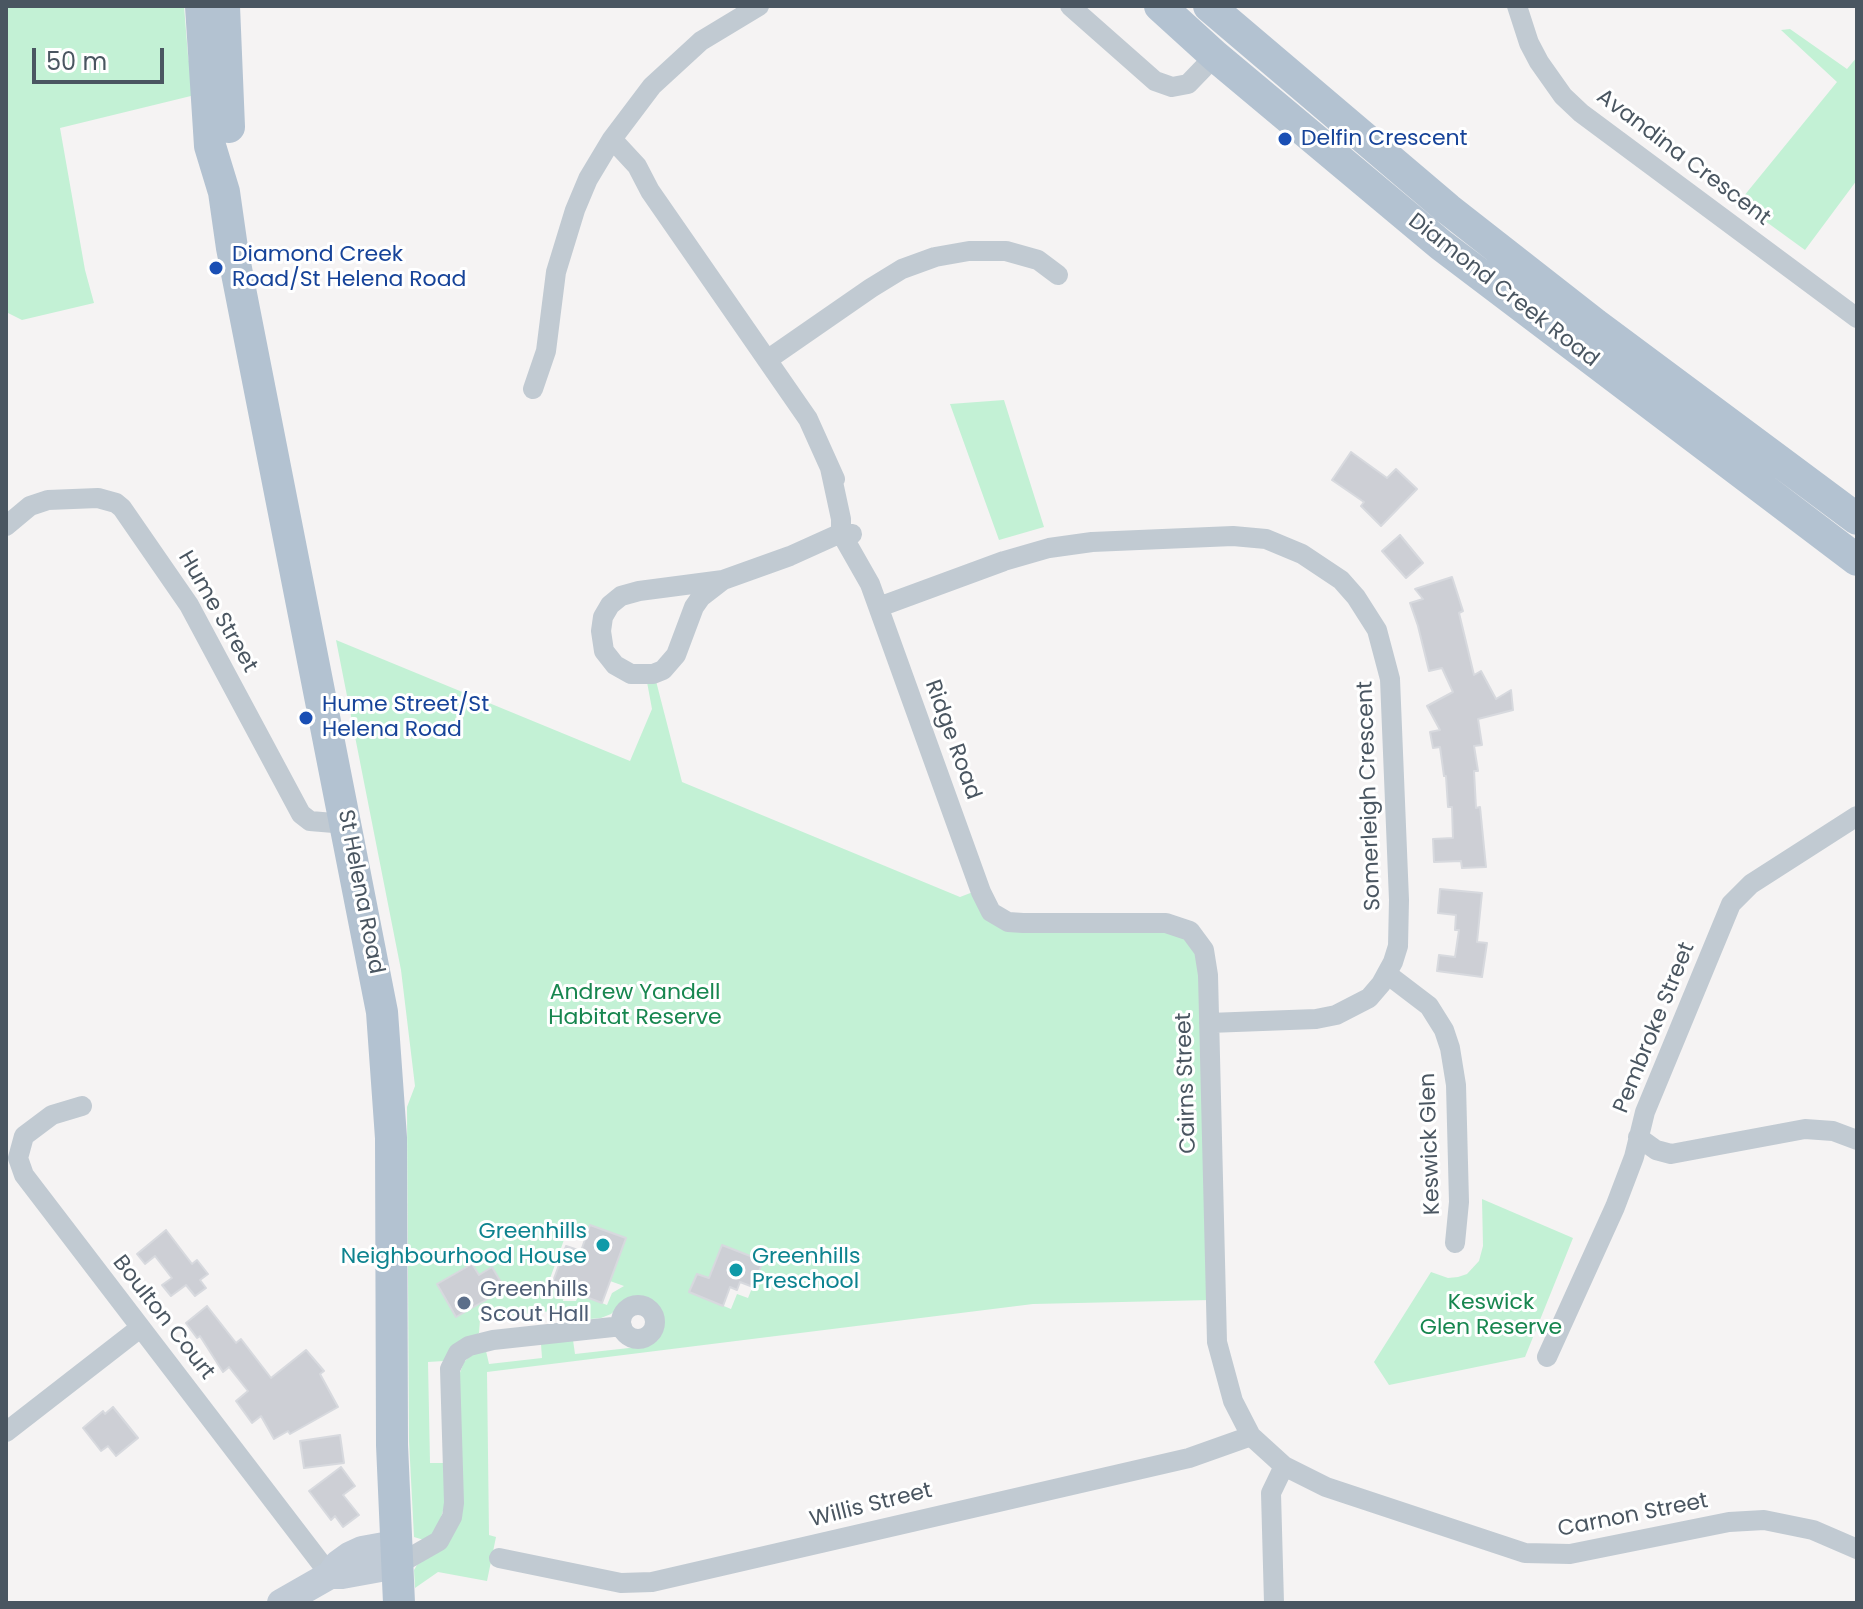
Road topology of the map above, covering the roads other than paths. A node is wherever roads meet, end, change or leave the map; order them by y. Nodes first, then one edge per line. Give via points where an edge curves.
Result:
1 (759, 6) edge
2 (1070, 6) edge
3 (1160, 6) edge
4 (1209, 6) edge
5 (1517, 6) edge
6 (206, 9) edge
7 (1238, 31) junction
8 (1215, 56) junction
9 (608, 146) junction
10 (1058, 275) dead end
11 (1857, 318) edge
12 (767, 360) junction
13 (533, 389) dead end
14 (1857, 519) edge
15 (6, 526) edge
16 (846, 536) junction
17 (1857, 560) edge
18 (723, 580) junction
19 (879, 607) junction
20 (1857, 816) edge
21 (346, 824) junction
22 (991, 912) joint
23 (1387, 974) junction
24 (1209, 1023) junction
25 (82, 1106) dead end
26 (1638, 1137) junction
27 (1857, 1140) edge
28 (1455, 1243) dead end
29 (622, 1326) dead end
30 (140, 1328) junction
31 (1547, 1357) dead end
32 (6, 1432) edge
33 (1251, 1436) junction
34 (1284, 1466) junction
35 (1857, 1549) edge
36 (404, 1553) junction
37 (499, 1557) dead end
38 (330, 1575) junction
39 (281, 1603) edge
40 (399, 1603) edge
41 (1274, 1603) edge

1 - 9 street via 676,63 645,94
2 - 8 street via 1155,81 1172,87 1188,84
3 - 8 main road, Diamond Creek Road
4 - 7 main road, Diamond Creek Road
5 - 11 street, Avandina Crescent via 1539,62 1581,113
6 - 21 main road, St Helena Road via 210,146 224,192
7 - 8 main road
7 - 14 main road, Diamond Creek Road via 1448,209
8 - 17 main road, Diamond Creek Road via 1441,245
9 - 12 street, Ridge Road via 650,191
9 - 13 street via 588,179 565,239 546,351
10 - 12 street via 1038,260 1006,251 935,257 881,281
12 - 16 street, Ridge Road via 808,419 847,504
15 - 21 street, Hume Street via 30,506 48,500 98,498 122,508 189,605 301,814 310,821
16 - 18 street
16 - 19 street, Ridge Road via 865,556
18 - 18 street via 694,607 676,655 663,670 631,674 604,651 603,617 621,596
19 - 22 street, Ridge Road
19 - 23 street, Somerleigh Crescent via 1026,554 1092,542 1250,536 1282,544 1324,567 1370,617 1390,679 1399,927
20 - 26 street, Pembroke Street via 1751,884 1731,904
21 - 36 main road, St Helena Road via 378,981 390,1091 391,1383
22 - 24 street, Cairns Street via 1008,922 1156,922 1182,927 1204,950
23 - 24 street, Somerleigh Crescent via 1369,998 1336,1015
23 - 28 street, Keswick Glen via 1429,1006 1450,1048 1459,1202
24 - 33 street, Cairns Street via 1217,1342 1233,1401
25 - 30 street, Boulton Court via 52,1115 24,1136 19,1165
26 - 27 street via 1671,1154 1805,1129
26 - 31 street, Pembroke Street via 1615,1207
29 - 36 street via 493,1340 458,1353 450,1369 452,1517 439,1541
30 - 32 street
30 - 38 street, Boulton Court
33 - 34 street
33 - 37 street, Willis Street via 1189,1458 652,1582 621,1583
34 - 35 street, Carnon Street via 1326,1487 1525,1553 1570,1554 1729,1522 1764,1520 1813,1530
34 - 41 street via 1271,1493
36 - 38 street via 347,1575
36 - 40 main road, St Helena Road
38 - 39 street

